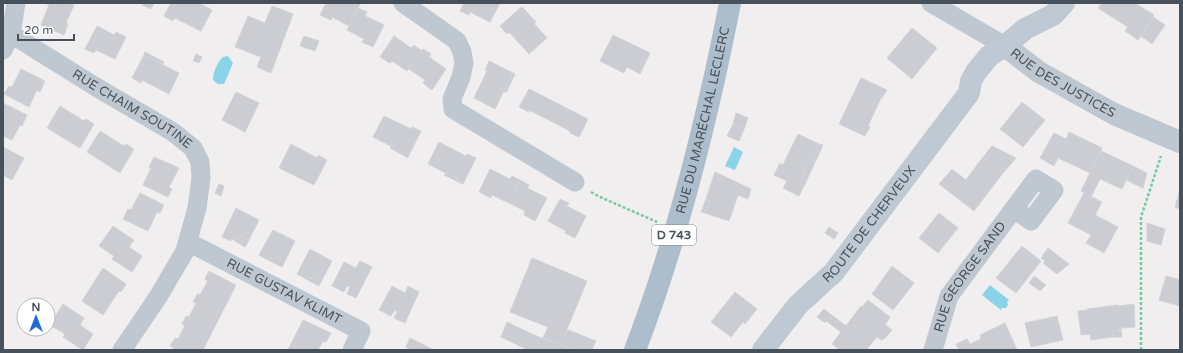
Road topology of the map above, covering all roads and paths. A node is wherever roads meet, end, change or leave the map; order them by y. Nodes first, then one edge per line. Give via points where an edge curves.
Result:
1 (16, 3) edge
2 (403, 3) edge
3 (730, 3) edge
4 (931, 3) edge
5 (1041, 3) edge
6 (1064, 3) edge
7 (1026, 29) junction
8 (6, 38) edge
9 (1005, 46) junction
10 (1174, 139) edge
11 (575, 182) joint
12 (1014, 209) dead end
13 (675, 230) junction
14 (188, 242) junction
15 (122, 350) edge
16 (352, 350) edge
17 (635, 350) edge
18 (763, 350) edge
19 (933, 350) edge
20 (1141, 350) edge

1 - 8 street
2 - 11 street via 457,41 464,63 452,99 452,109
3 - 13 main road, RUE DU MARÉCHAL LECLERC / D 743 via 697,154
4 - 9 street, RUE DES JUSTICES
5 - 7 main road
6 - 7 main road via 1053,15
7 - 9 main road
8 - 14 street, RUE CHAIM SOUTINE via 173,132 193,148 200,162 201,178 197,208
9 - 10 street, RUE DES JUSTICES via 1039,72 1070,90 1114,114
9 - 18 main road, ROUTE DE CHERVEUX via 1004,62 981,88 969,93 834,272 798,305
10 - 20 path via 1141,217
11 - 13 path via 598,196
12 - 19 street, RUE GEORGE SAND via 949,296
13 - 17 main road, RUE DU MARÉCHAL LECLERC / D 743
14 - 15 street, RUE CHAIM SOUTINE via 158,297
14 - 16 street, RUE GUSTAV KLIMT via 361,332

